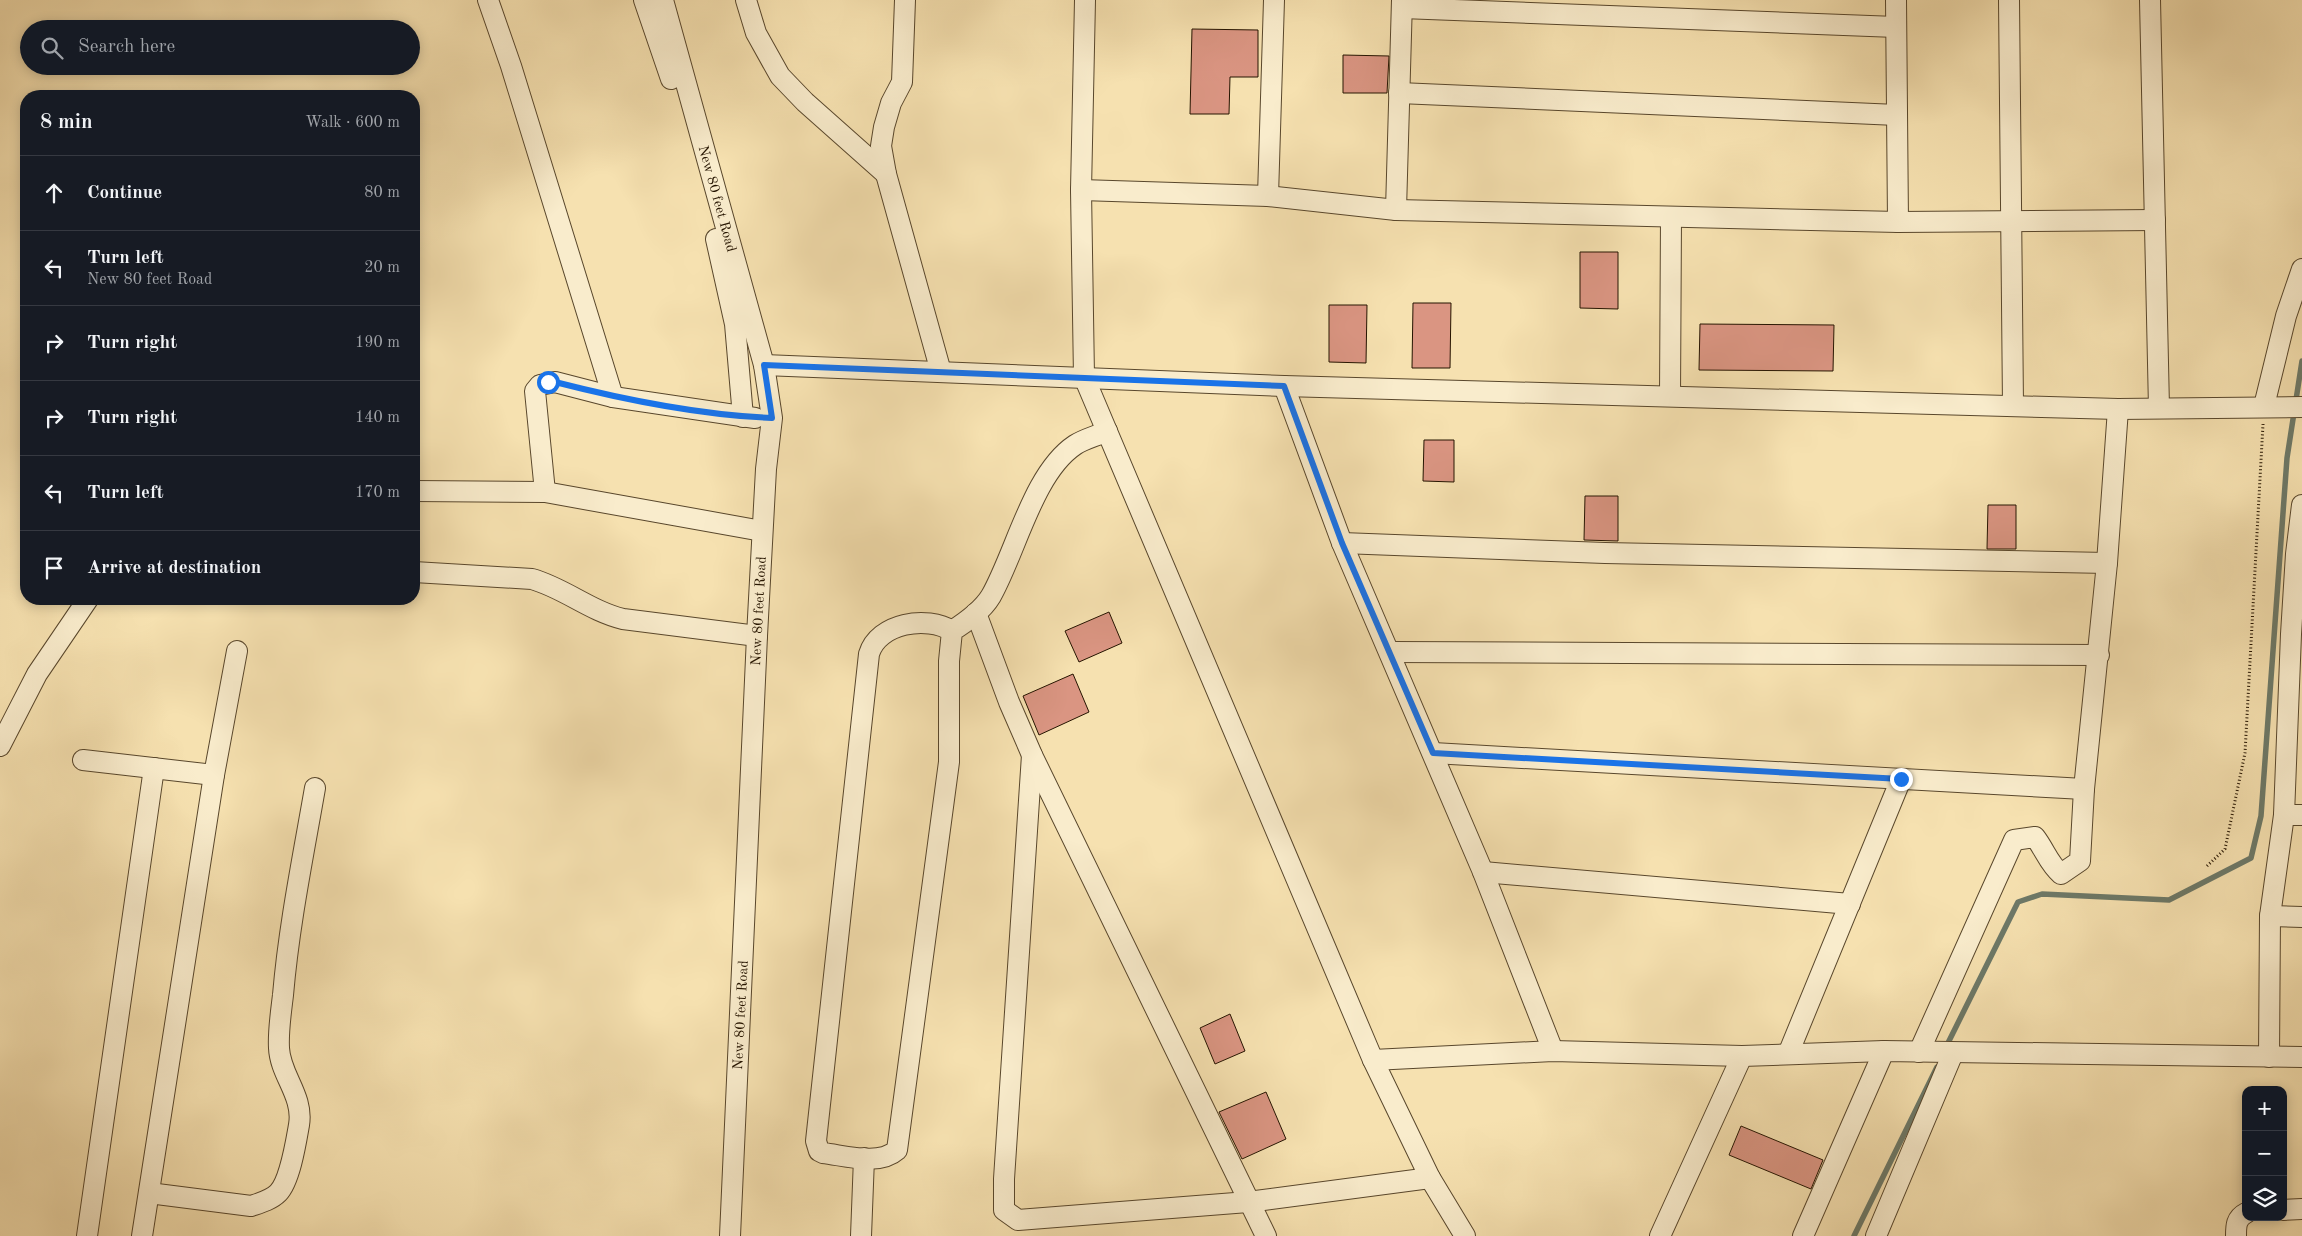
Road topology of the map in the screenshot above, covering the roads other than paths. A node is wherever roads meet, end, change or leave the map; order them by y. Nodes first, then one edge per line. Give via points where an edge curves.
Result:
1 (488, 0) edge
2 (644, 0) edge
3 (663, 0) edge
4 (746, 0) edge
5 (905, 0) edge
6 (1085, 0) edge
7 (1274, 0) edge
8 (1896, 0) edge
9 (2009, 0) edge
10 (2150, 0) edge
11 (1402, 4) edge
12 (1896, 26) junction
13 (1399, 93) junction
14 (1897, 115) junction
15 (886, 174) junction
16 (1081, 190) junction
17 (1268, 196) junction
18 (1396, 210) junction
19 (1671, 217) junction
20 (2010, 220) junction
21 (2155, 220) junction
22 (1898, 222) junction
23 (2302, 269) edge
24 (764, 365) junction
25 (941, 372) junction
26 (1084, 377) junction
27 (1284, 386) junction
28 (1670, 396) junction
29 (613, 397) junction
30 (2012, 406) junction
31 (2264, 406) junction
32 (2302, 407) edge
33 (2159, 408) junction
34 (2118, 409) junction
35 (743, 417) junction
36 (772, 418) junction
37 (1107, 432) junction
38 (420, 491) edge
39 (545, 492) junction
40 (2302, 505) edge
41 (762, 531) junction
42 (1342, 543) junction
43 (2299, 554) edge
44 (2108, 563) junction
45 (420, 572) edge
46 (84, 605) edge
47 (976, 613) junction
48 (952, 632) junction
49 (2296, 634) edge
50 (757, 636) junction
51 (237, 652) dead end
52 (1390, 652) junction
53 (2099, 655) junction
54 (2295, 708) edge
55 (0, 746) edge
56 (1433, 753) junction
57 (1032, 755) junction
58 (83, 760) dead end
59 (154, 768) junction
60 (214, 775) junction
61 (1901, 779) junction
62 (315, 788) dead end
63 (2084, 789) junction
64 (2293, 815) edge
65 (1483, 872) junction
66 (1850, 904) junction
67 (2270, 916) junction
68 (2302, 917) edge
69 (1553, 1051) junction
70 (1884, 1051) junction
71 (1919, 1052) junction
72 (1953, 1053) junction
73 (1788, 1054) junction
74 (1742, 1056) junction
75 (2269, 1057) junction
76 (2302, 1057) edge
77 (1373, 1060) junction
78 (864, 1158) junction
79 (1430, 1178) junction
80 (149, 1193) junction
81 (1248, 1202) junction
82 (2302, 1209) edge
83 (2287, 1210) edge
84 (2242, 1216) edge
85 (87, 1236) edge
86 (142, 1236) edge
87 (730, 1236) edge
88 (861, 1236) edge
89 (1266, 1236) edge
90 (1465, 1236) edge
91 (1660, 1236) edge
92 (1803, 1236) edge
93 (1876, 1236) edge
94 (2236, 1236) edge

1 - 29 street
2 - 35 street via 710,211 735,324
3 - 24 street, New 80 feet Road
4 - 15 street via 756,34 780,76
5 - 15 street via 902,82 891,103 881,146
6 - 16 street
7 - 17 street
8 - 12 street
9 - 20 street
10 - 21 street
11 - 12 street
11 - 13 street
12 - 14 street
13 - 14 street
13 - 18 street
14 - 22 street
15 - 25 street
16 - 17 street
16 - 26 street
17 - 18 street
18 - 19 street
19 - 22 street
19 - 28 street
20 - 21 street
20 - 22 street
20 - 30 street
21 - 33 street
23 - 31 street via 2286,316
24 - 25 street
24 - 36 street, New 80 feet Road
25 - 26 street
26 - 27 street
26 - 37 street
27 - 28 street
27 - 42 street
28 - 30 street
29 - 35 street
29 - 39 street via 555,382 540,385 535,391
30 - 34 street
31 - 32 street
31 - 33 street
33 - 34 street
34 - 44 street
35 - 36 street
36 - 41 street, New 80 feet Road
37 - 47 street via 1076,444 1056,461 1035,497 990,597
37 - 77 street
38 - 39 street
39 - 41 street
40 - 43 street
41 - 50 street, New 80 feet Road
42 - 44 street via 1605,553
42 - 52 street
43 - 49 street
44 - 53 street
45 - 50 street via 532,579 550,584 604,614 623,619
46 - 55 street via 37,674
47 - 48 street
47 - 57 street via 1008,702
48 - 78 street via 949,762 899,1139 897,1150 889,1157
48 - 78 street via 943,626 925,623 906,625 887,631 876,639 869,654 816,1141 819,1151 824,1153
49 - 54 street
50 - 87 street, New 80 feet Road
51 - 60 street
52 - 53 street
52 - 56 street
53 - 63 street
54 - 64 street
56 - 61 street
56 - 65 street
57 - 81 street
57 - 81 street via 1004,1210 1018,1220
58 - 59 street
59 - 60 street
59 - 85 street
60 - 80 street
61 - 63 street
61 - 66 street
62 - 80 street via 286,955 280,1032 282,1065 294,1090 300,1122 287,1178 278,1193 251,1206
63 - 71 street via 2080,861 2061,874 2050,865 2046,851 2035,837 2014,840
64 - 67 street
65 - 66 street
65 - 69 street
66 - 73 street
67 - 68 street
67 - 75 street
69 - 74 street
69 - 77 street
70 - 71 street
70 - 73 street
70 - 92 street
71 - 72 street
72 - 75 street
72 - 93 street
73 - 74 street
74 - 91 street
75 - 76 street
77 - 79 street
78 - 88 street
79 - 81 street
79 - 90 street
80 - 86 street
81 - 89 street
82 - 83 street
84 - 94 street via 2236,1224

